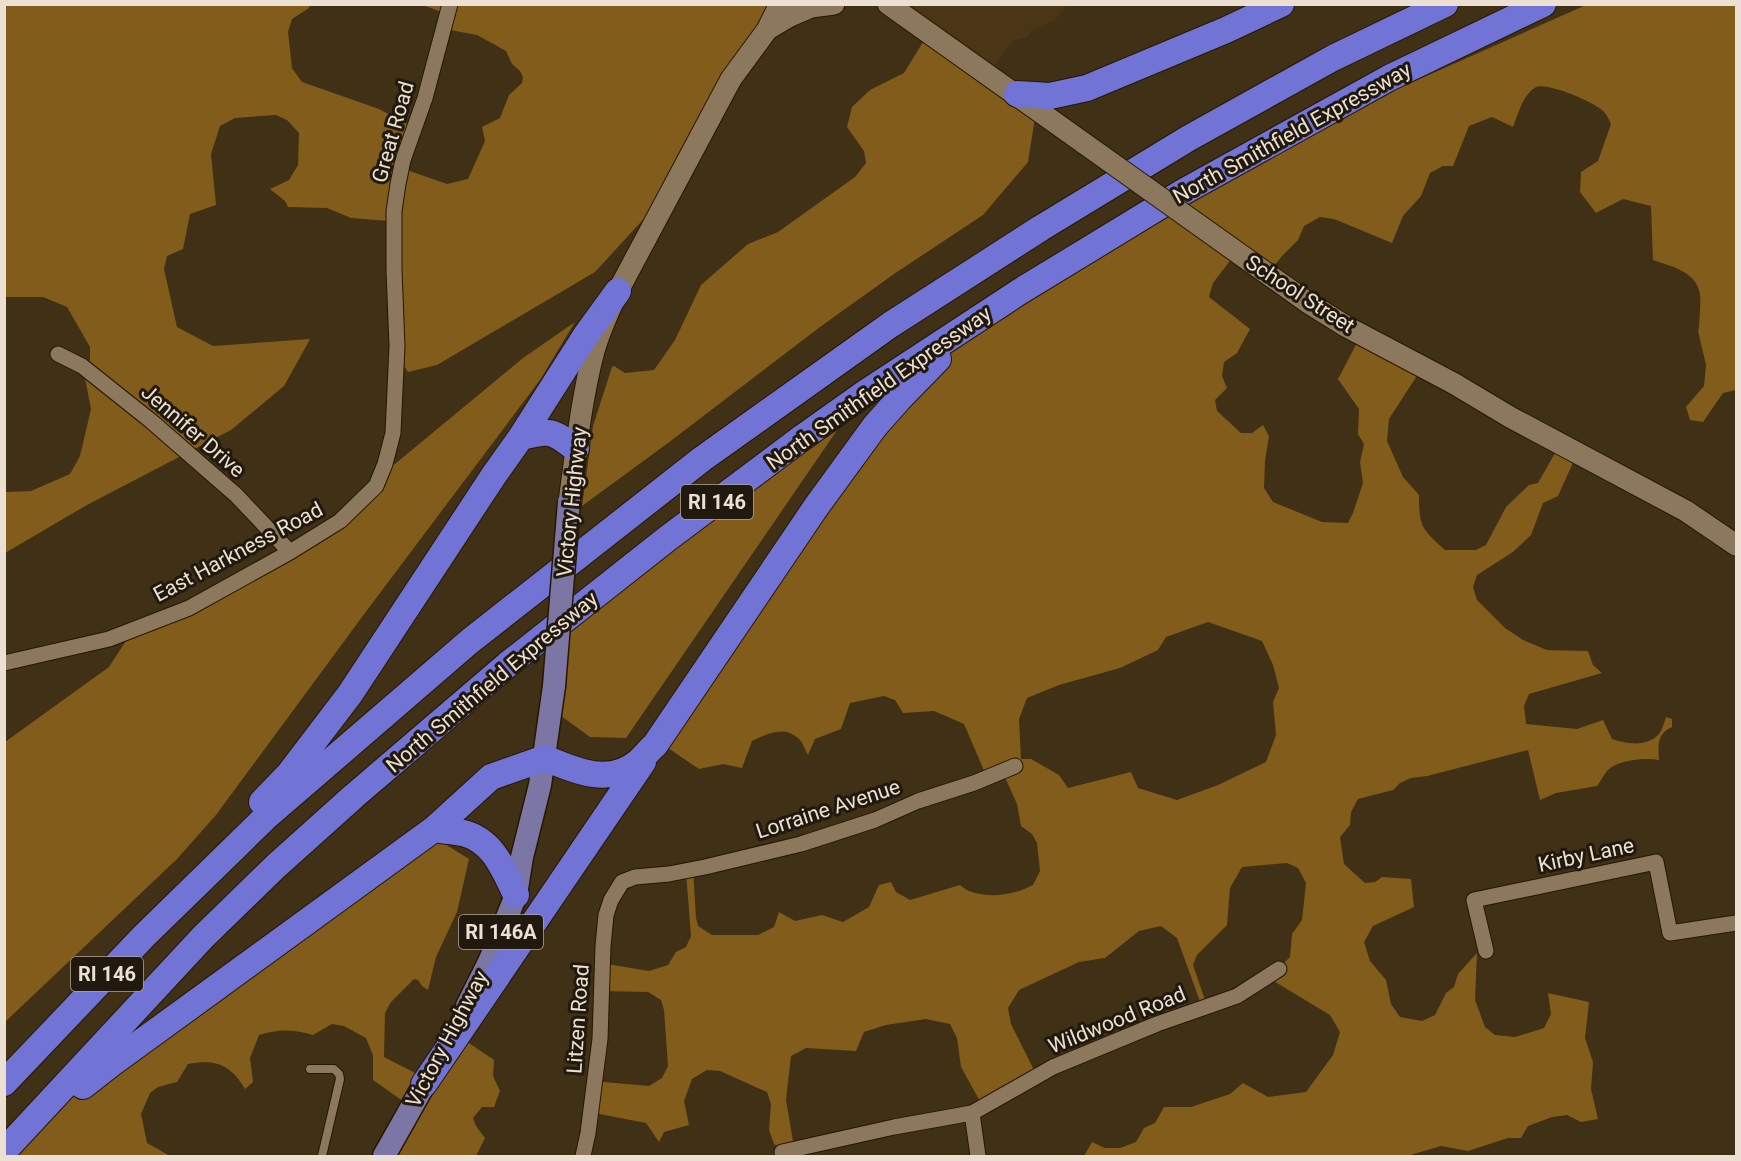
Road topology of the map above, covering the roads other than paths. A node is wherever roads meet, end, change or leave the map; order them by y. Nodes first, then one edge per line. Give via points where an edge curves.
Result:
1 (450, 4) edge
2 (780, 4) edge
3 (834, 4) edge
4 (874, 4) edge
5 (1281, 4) edge
6 (1445, 4) edge
7 (1543, 4) edge
8 (894, 8) edge
9 (767, 30) junction
10 (1017, 94) junction
11 (618, 291) junction
12 (1019, 292) junction
13 (397, 346) joint
14 (58, 354) dead end
15 (521, 436) junction
16 (576, 448) junction
17 (569, 501) joint
18 (1737, 545) edge
19 (290, 552) junction
20 (4, 663) edge
21 (655, 745) junction
22 (545, 758) junction
23 (1015, 766) dead end
24 (434, 829) junction
25 (213, 867) junction
26 (617, 887) joint
27 (516, 895) junction
28 (1737, 924) edge
29 (1486, 951) dead end
30 (1279, 969) dead end
31 (310, 1069) dead end
32 (4, 1083) edge
33 (424, 1084) junction
34 (972, 1113) junction
35 (4, 1151) edge
36 (782, 1152) dead end
37 (322, 1156) edge
38 (384, 1156) edge
39 (583, 1156) edge
40 (978, 1156) edge

1 - 13 street, Great Road via 398,184 394,211
2 - 9 street, Victory Highway / RI 146A
3 - 9 street via 811,7
4 - 8 street, School Street
5 - 10 highway via 1087,88 1050,96
6 - 25 highway, North Smithfield Expressway / RI 146 via 1333,58 1190,138 998,254 890,325 702,459 470,641
7 - 12 highway, North Smithfield Expressway / RI 146 via 1389,78 1301,126
8 - 10 street, School Street
9 - 11 street, Victory Highway / RI 146A via 731,79
10 - 18 street, School Street, bridge via 1307,302 1686,511
11 - 15 highway
11 - 16 street, Victory Highway / RI 146A via 594,352
12 - 21 highway via 945,351 875,426
12 - 35 highway, North Smithfield Expressway / RI 146 via 803,437 482,686 276,866 203,937
13 - 19 street, East Harkness Road via 393,433 381,476 340,521
14 - 19 street, Jennifer Drive via 82,366 151,421 236,495
15 - 16 highway via 544,431 561,436
15 - 25 highway via 350,694
16 - 17 street, Victory Highway / RI 146A
17 - 22 main road, Victory Highway / RI 146A, bridge
19 - 20 street, East Harkness Road via 189,608 129,632
21 - 22 highway via 629,769 608,775 582,772
21 - 33 highway
22 - 24 highway via 490,777
22 - 27 main road, Victory Highway / RI 146A
23 - 26 street, Lorraine Avenue via 801,844 669,874 635,877
24 - 27 highway via 464,834 488,846
24 - 35 highway via 111,1064
25 - 32 highway, North Smithfield Expressway / RI 146
26 - 39 street, Litzen Road via 606,915 600,1039
27 - 33 main road, Victory Highway / RI 146A via 489,962
28 - 29 street, Kirby Lane via 1670,933 1656,862 1474,900
30 - 34 street, Wildwood Road via 1237,996 1053,1067
31 - 37 lane via 334,1069 340,1079
33 - 38 main road, Victory Highway / RI 146A
34 - 36 street, Wildwood Road
34 - 40 street

